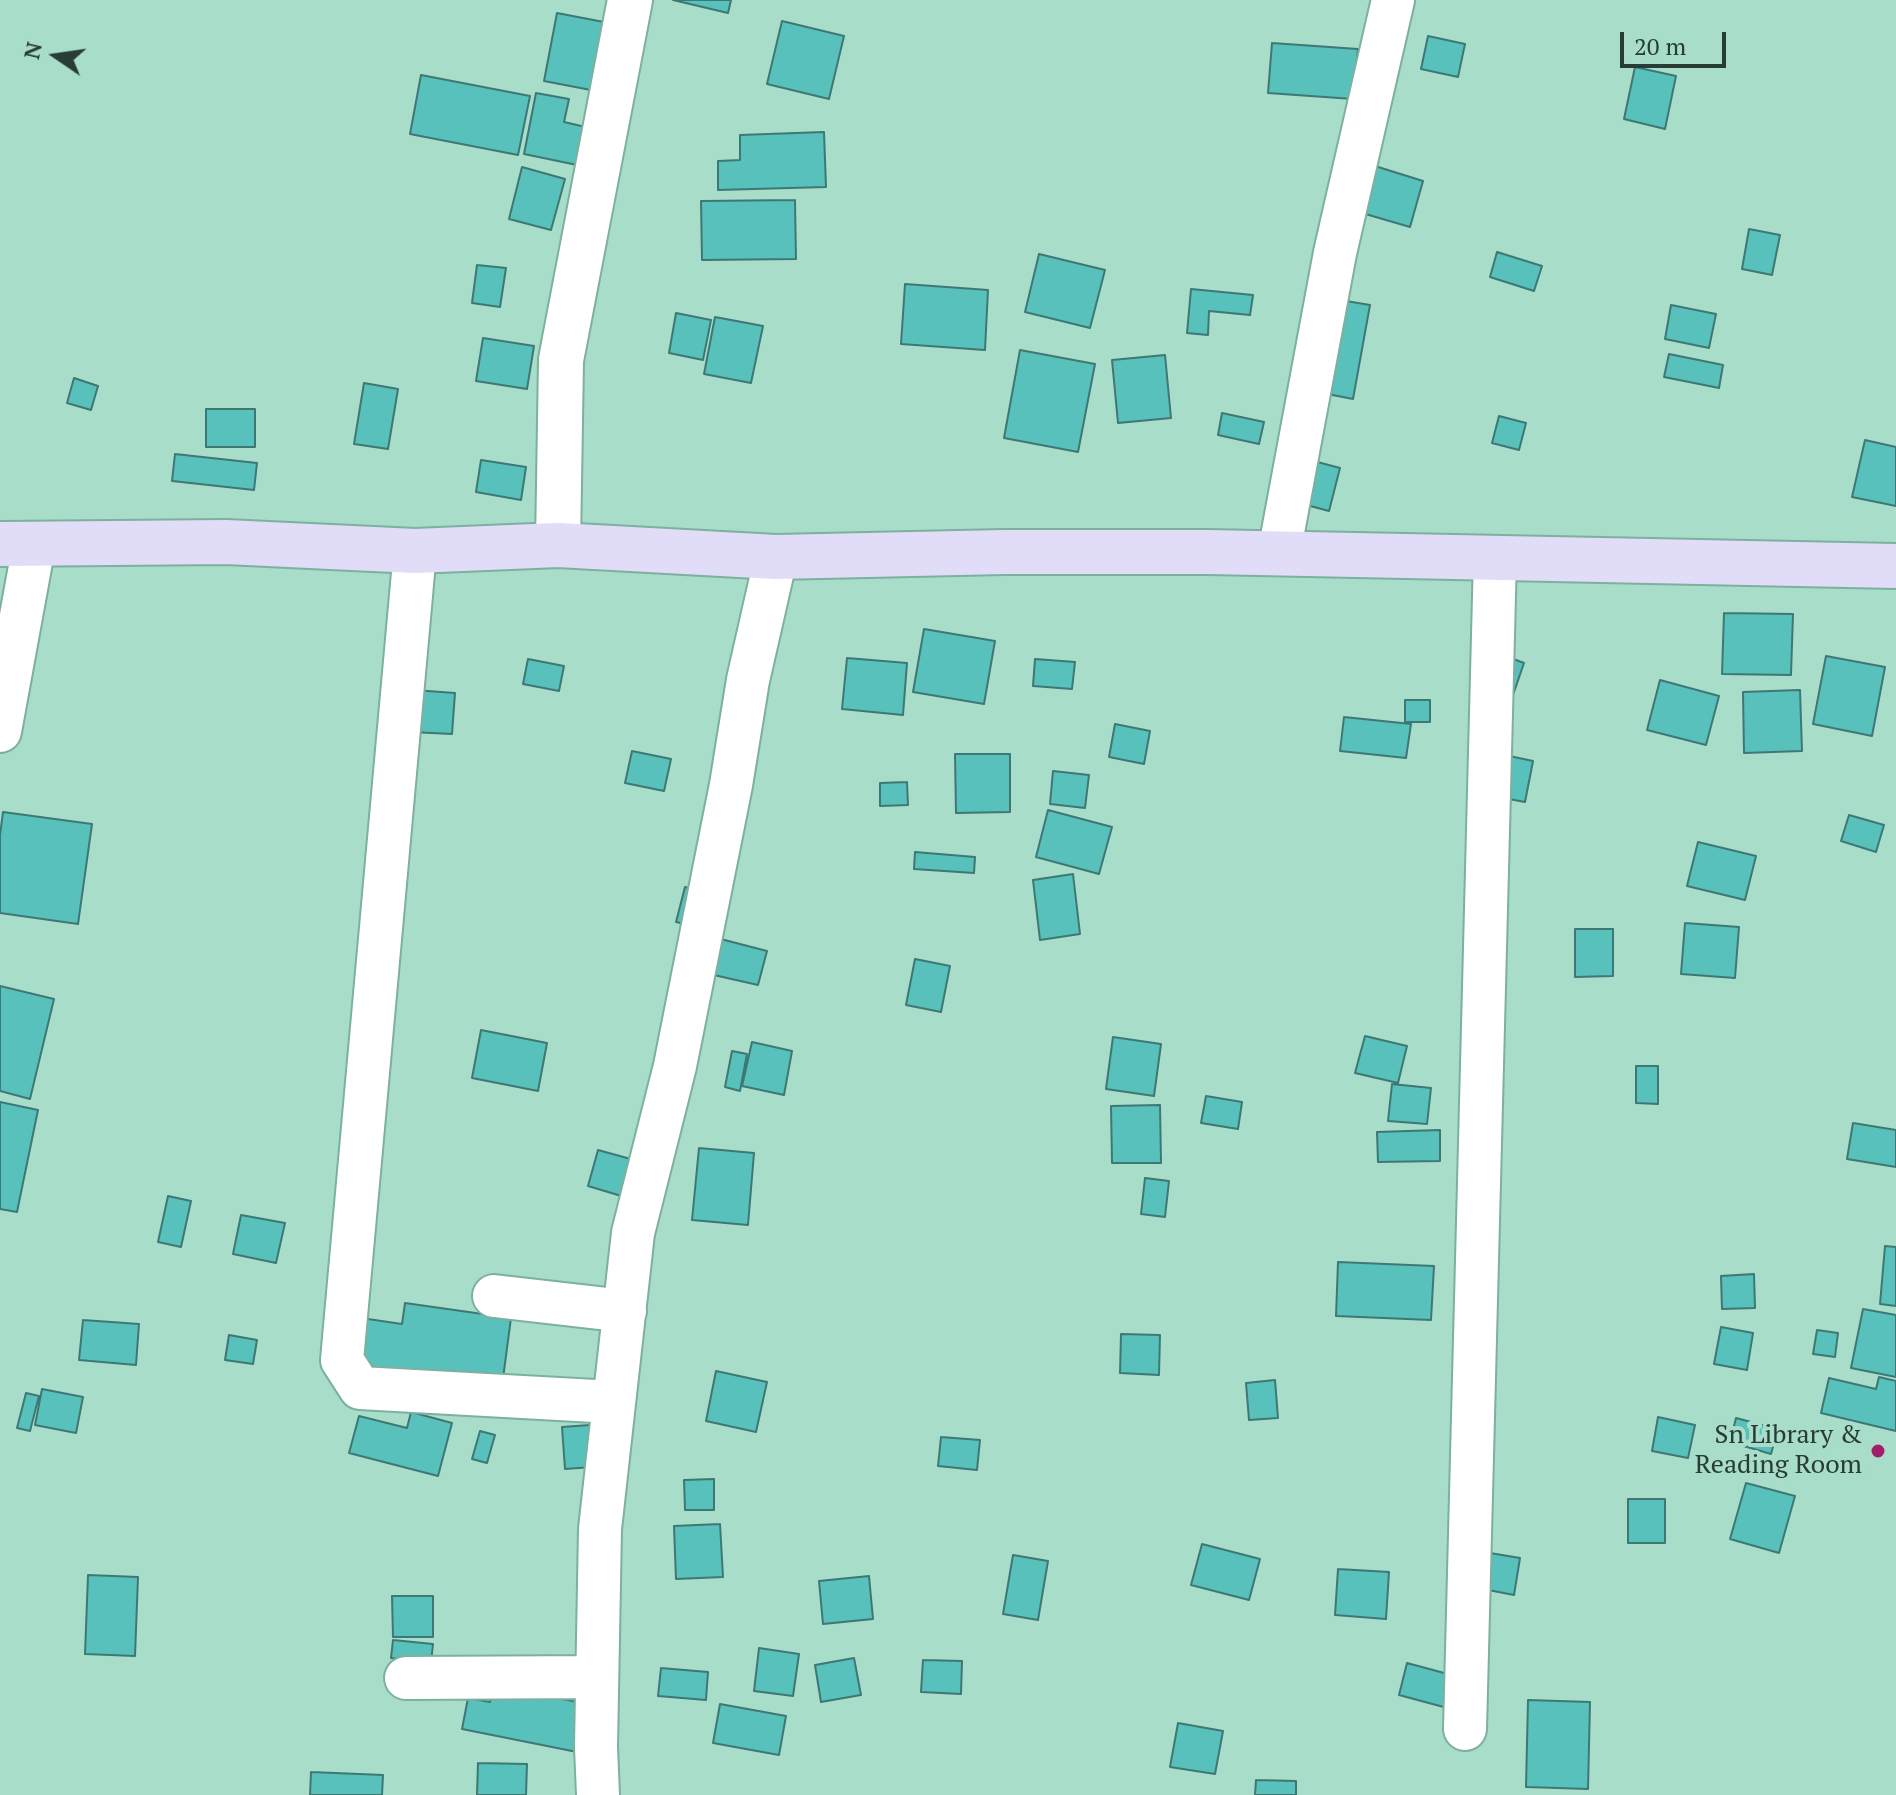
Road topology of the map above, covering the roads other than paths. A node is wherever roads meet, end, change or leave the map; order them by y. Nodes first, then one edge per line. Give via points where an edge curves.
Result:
1 (630, 0) edge
2 (1393, 0) edge
3 (17, 544) edge
4 (558, 545) junction
5 (415, 551) junction
6 (1279, 553) junction
7 (776, 557) junction
8 (1495, 557) junction
9 (1896, 566) edge
10 (0, 731) edge
11 (494, 1296) dead end
12 (625, 1311) junction
13 (613, 1402) junction
14 (597, 1677) junction
15 (406, 1678) dead end
16 (1465, 1729) dead end
17 (598, 1795) edge

1 - 4 street via 561,360
2 - 6 street via 1335,253
3 - 5 main road via 226,542
3 - 10 street
4 - 5 main road
4 - 7 main road
5 - 13 street via 342,1360 360,1388
6 - 7 main road
6 - 8 main road
7 - 12 street via 675,1066 633,1233
8 - 9 main road
8 - 16 street
11 - 12 street
12 - 13 street
13 - 14 street via 600,1529
14 - 15 street
14 - 17 street

